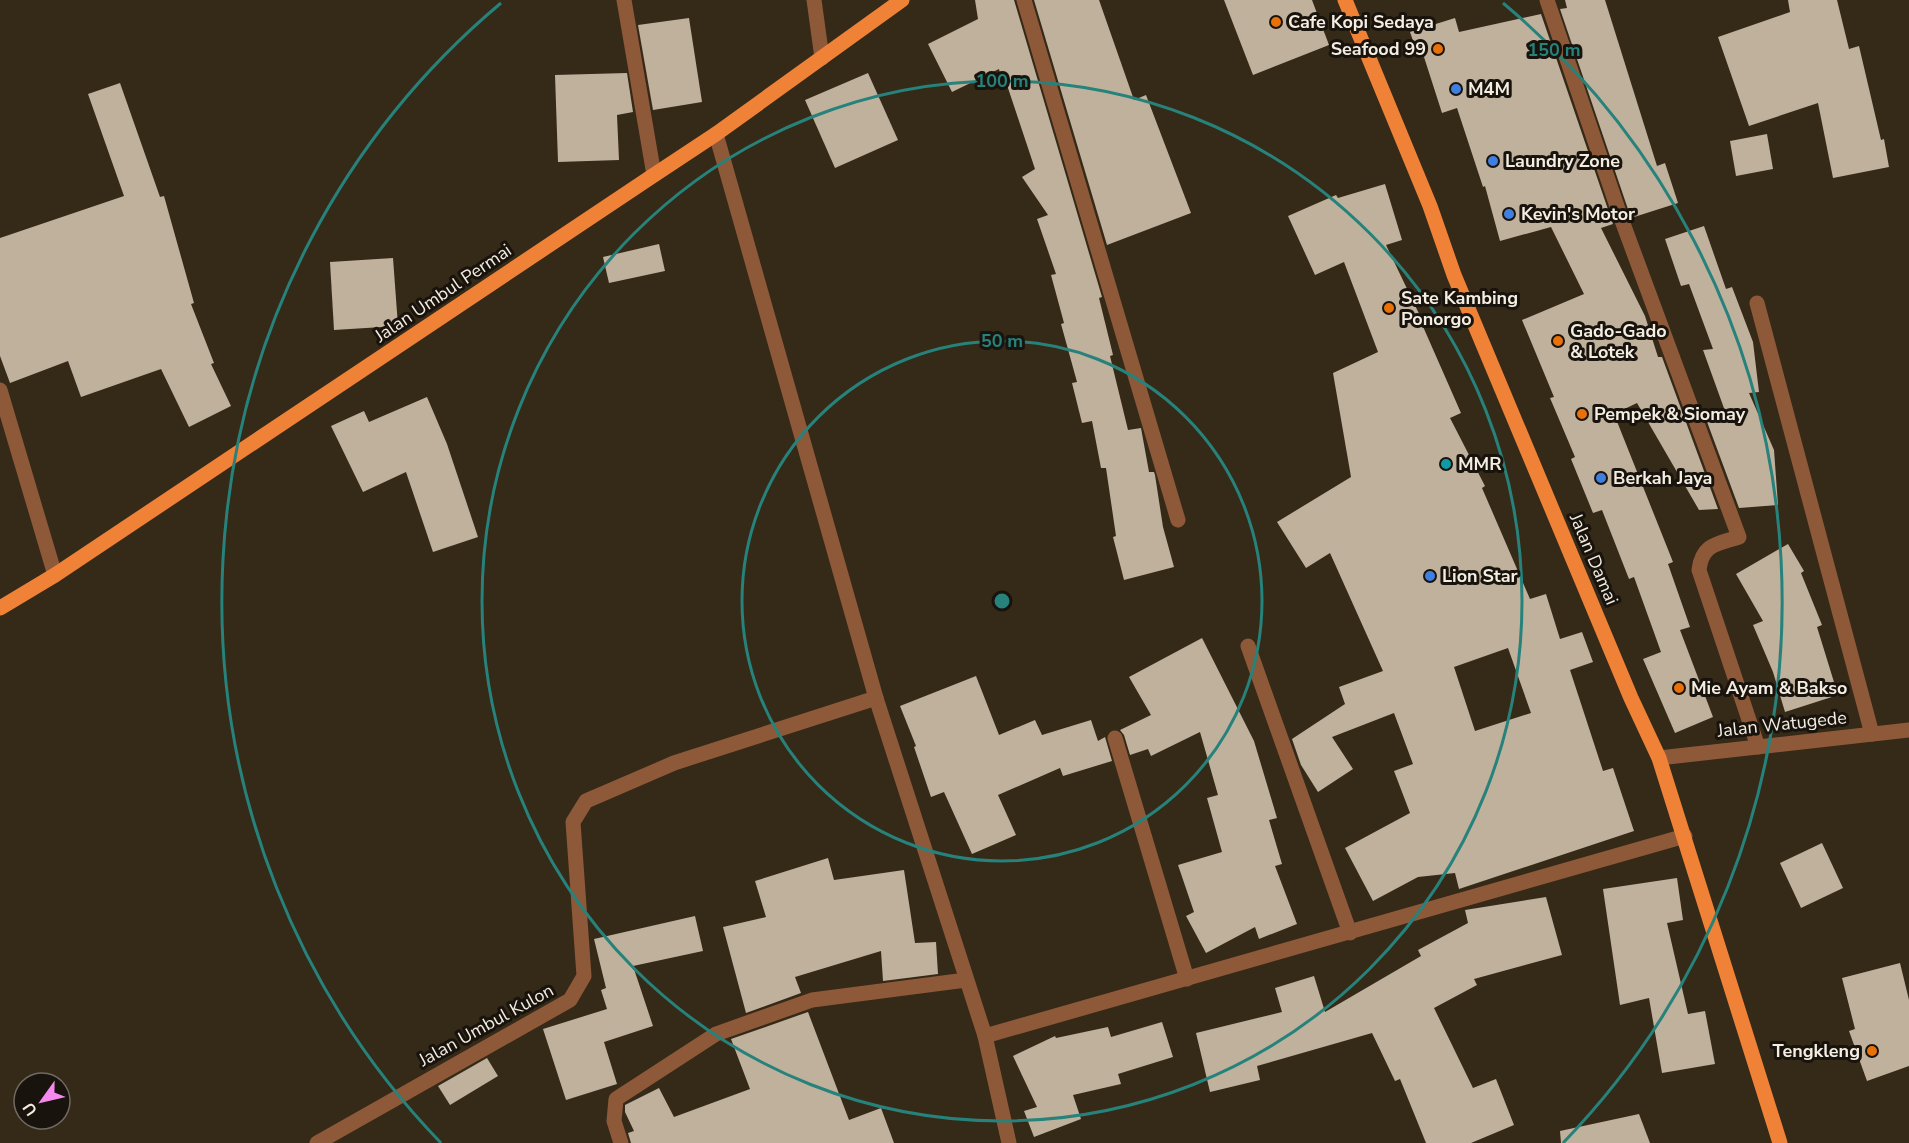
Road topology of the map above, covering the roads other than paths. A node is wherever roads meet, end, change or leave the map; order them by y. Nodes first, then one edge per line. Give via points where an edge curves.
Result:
1 (624, 0) edge
2 (813, 0) edge
3 (902, 0) edge
4 (1024, 0) edge
5 (1345, 0) edge
6 (1547, 0) edge
7 (822, 58) junction
8 (716, 134) junction
9 (654, 175) junction
10 (1757, 303) dead end
11 (0, 390) edge
12 (1178, 520) dead end
13 (55, 575) junction
14 (0, 608) edge
15 (1248, 646) dead end
16 (876, 698) junction
17 (1909, 730) edge
18 (1872, 734) junction
19 (1115, 738) dead end
20 (1758, 747) junction
21 (1659, 758) junction
22 (1685, 836) junction
23 (1350, 933) junction
24 (1187, 979) junction
25 (966, 980) junction
26 (986, 1036) junction
27 (317, 1143) edge
28 (621, 1143) edge
29 (1009, 1143) edge
30 (1780, 1143) edge

1 - 9 street
2 - 7 street
3 - 7 main road, Jalan Umbul Permai
4 - 12 street
5 - 21 main road, Jalan Damai via 1430,206 1454,275
6 - 20 street via 1621,218 1739,537 1705,551 1699,570
7 - 8 main road, Jalan Umbul Permai
8 - 9 main road, Jalan Umbul Permai
8 - 16 street
9 - 13 main road, Jalan Umbul Permai
10 - 18 street
11 - 13 street
13 - 14 main road, Jalan Umbul Permai
15 - 23 street
16 - 25 street
16 - 27 street, Jalan Umbul Kulon via 675,762 586,801 573,822 584,975 570,1000
17 - 18 street, Jalan Watugede
18 - 20 street, Jalan Watugede
19 - 24 street
20 - 21 street, Jalan Watugede
21 - 22 main road, Jalan Damai
22 - 23 street
22 - 30 main road, Jalan Damai
23 - 24 street
24 - 26 street
25 - 26 street
25 - 28 street via 812,1000 716,1034 616,1099 614,1122
26 - 29 street

